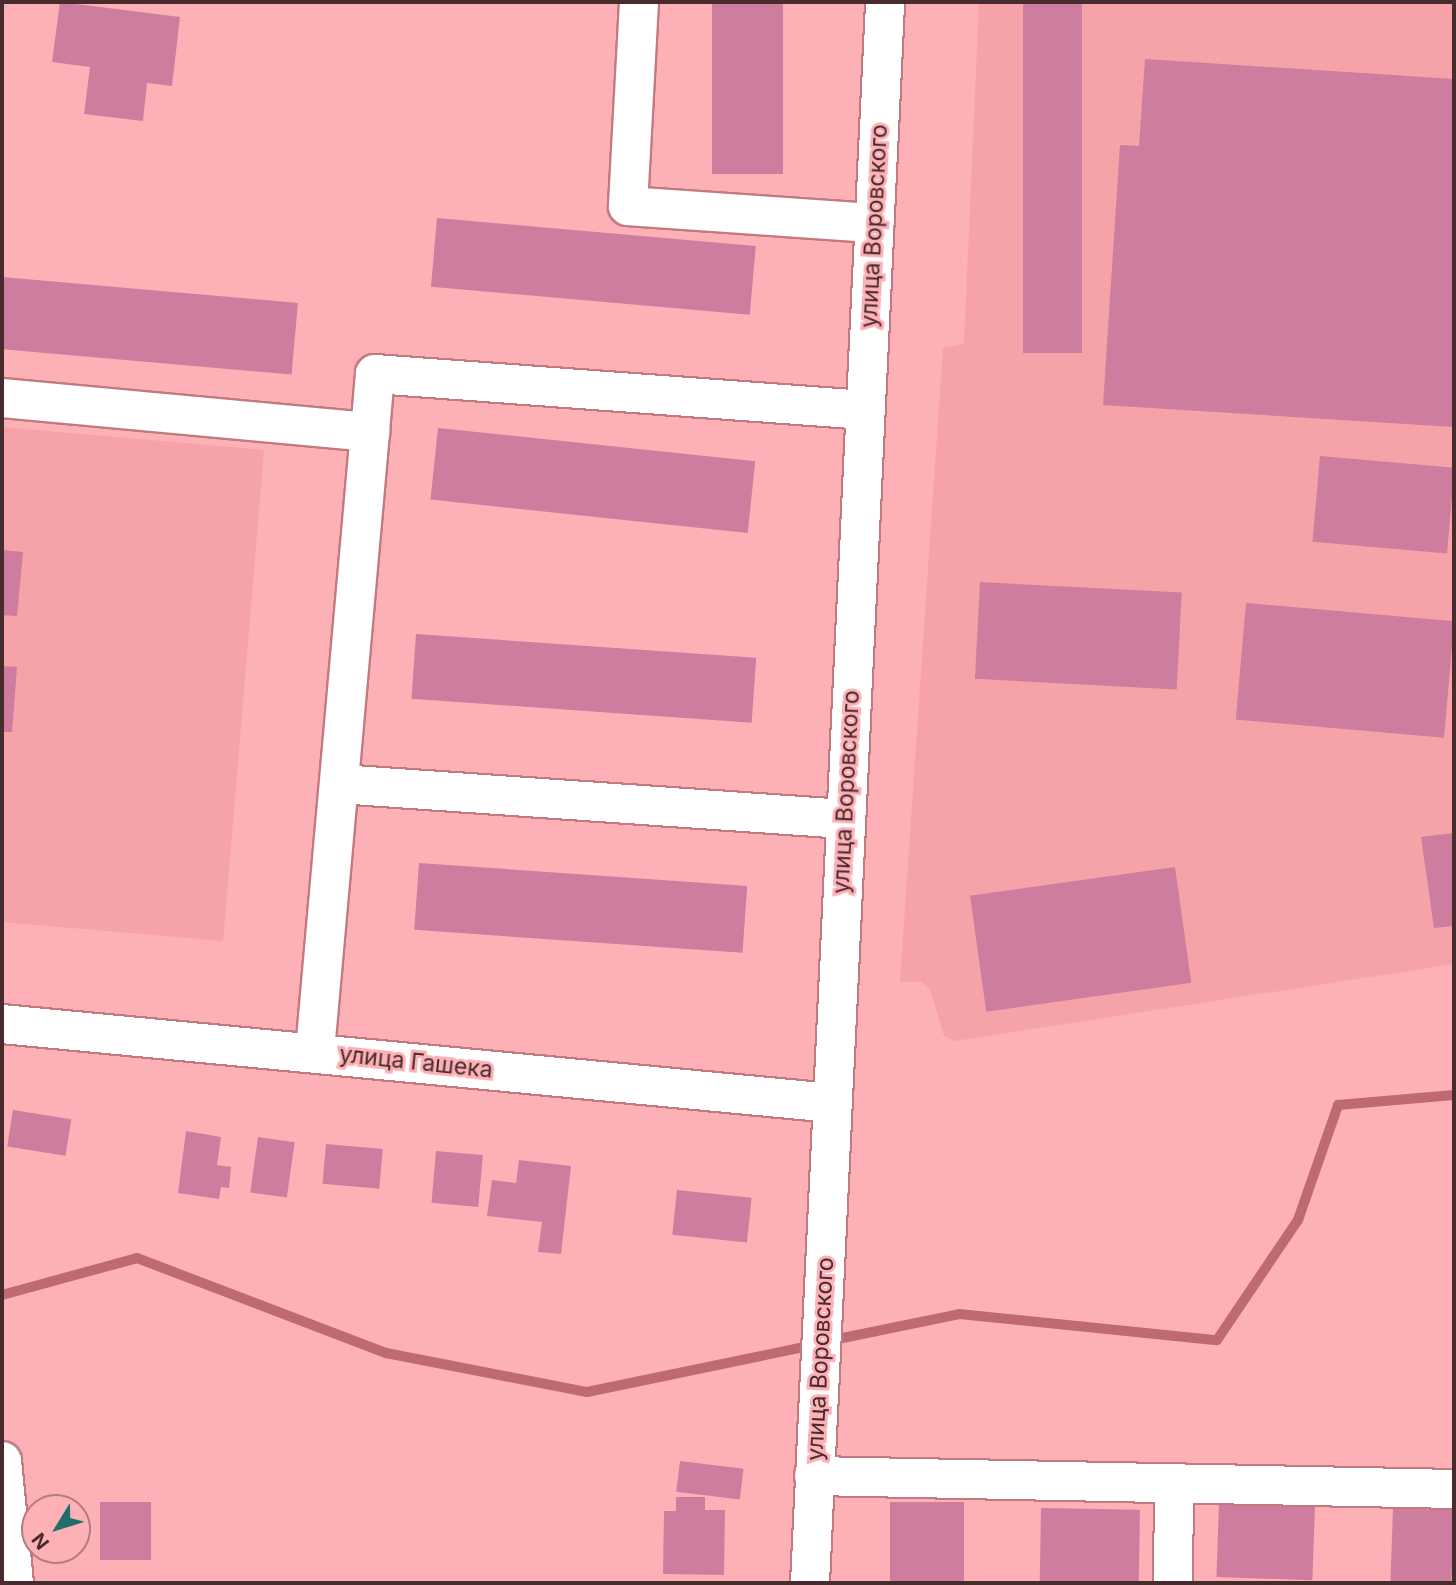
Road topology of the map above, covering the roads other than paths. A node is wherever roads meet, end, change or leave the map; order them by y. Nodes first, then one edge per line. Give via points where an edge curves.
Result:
1 (639, 2) edge
2 (885, 2) edge
3 (874, 223) junction
4 (2, 398) edge
5 (865, 410) junction
6 (370, 432) junction
7 (339, 784) junction
8 (845, 819) junction
9 (2, 1024) edge
10 (315, 1051) junction
11 (831, 1103) junction
12 (2, 1461) edge
13 (814, 1476) junction
14 (1174, 1483) junction
15 (1454, 1489) edge
16 (14, 1583) edge
17 (810, 1583) edge
18 (1173, 1583) edge

1 - 3 street via 628,206
2 - 3 street, улица Воровского
3 - 5 street, улица Воровского
4 - 6 street
5 - 6 street via 375,374
5 - 8 street, улица Воровского
6 - 7 street
7 - 8 street
7 - 10 street
8 - 11 street, улица Воровского
9 - 10 street, улица Гашека
10 - 11 street, улица Гашека
11 - 13 street, улица Воровского
12 - 16 street
13 - 14 street
13 - 17 street, улица Воровского
14 - 15 street
14 - 18 street

